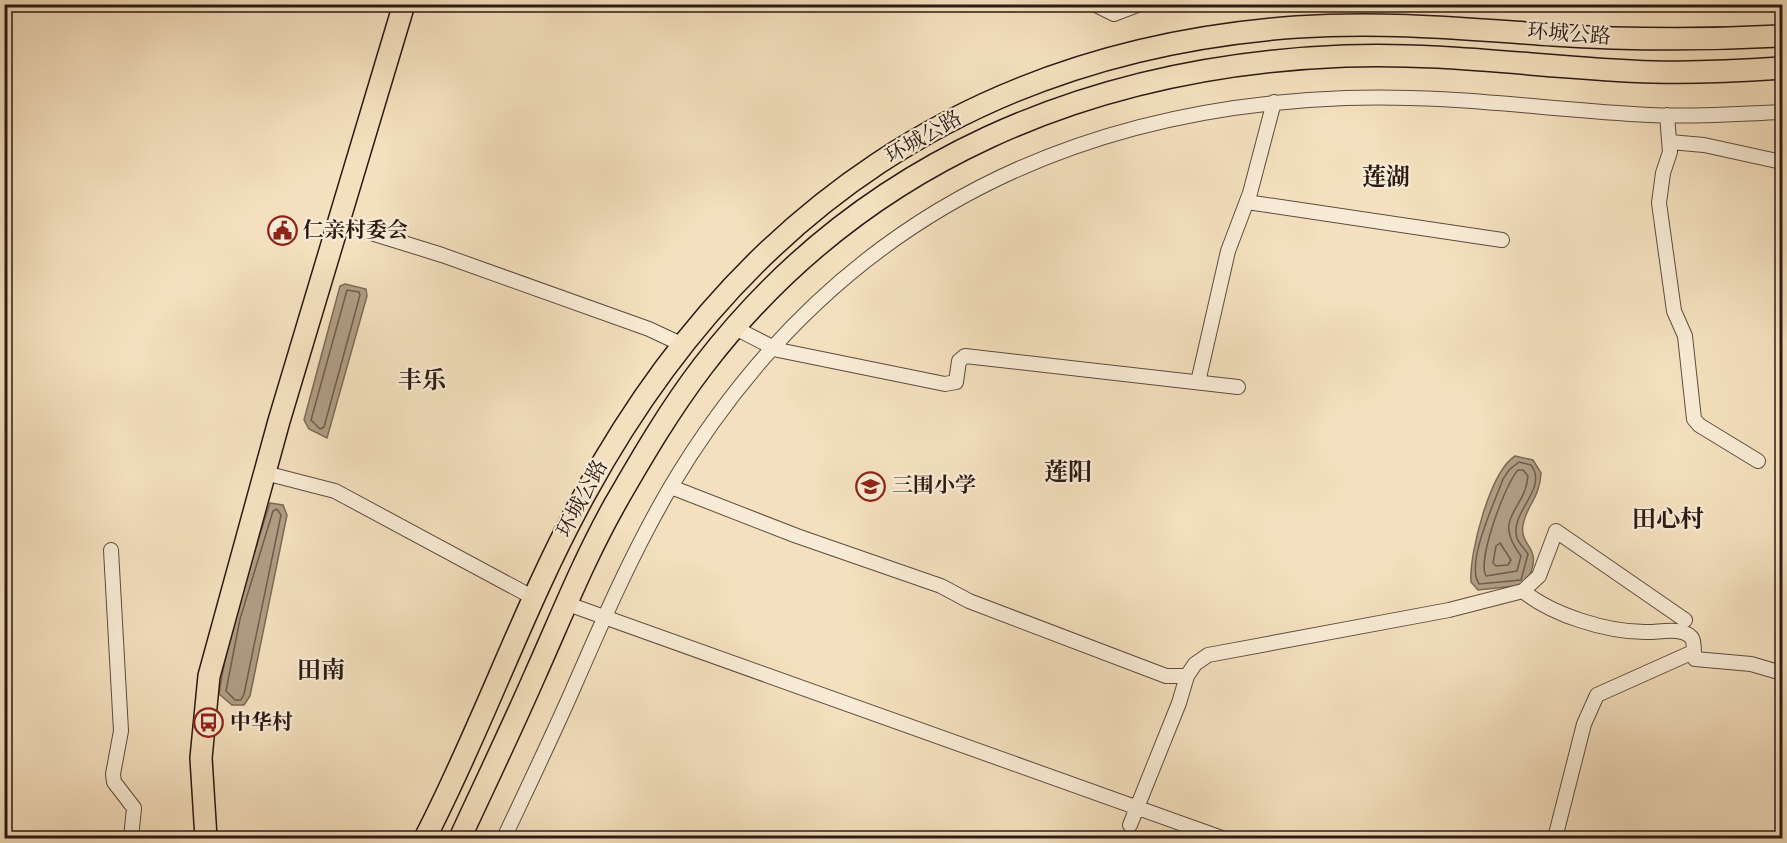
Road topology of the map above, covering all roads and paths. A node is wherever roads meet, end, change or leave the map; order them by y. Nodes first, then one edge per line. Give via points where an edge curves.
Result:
1 (404, 4) edge
2 (1094, 4) edge
3 (1140, 4) edge
4 (1782, 36) edge
5 (1782, 68) edge
6 (1274, 102) junction
7 (1782, 112) edge
8 (1667, 116) junction
9 (1670, 142) junction
10 (1782, 162) edge
11 (1247, 202) junction
12 (339, 223) junction
13 (1502, 240) dead end
14 (735, 328) junction
15 (681, 344) junction
16 (772, 347) junction
17 (1198, 382) junction
18 (1238, 387) dead end
19 (1758, 461) dead end
20 (265, 473) junction
21 (671, 487) junction
22 (111, 550) dead end
23 (1523, 591) junction
24 (534, 598) junction
25 (565, 603) junction
26 (603, 617) junction
27 (1685, 620) dead end
28 (1693, 652) junction
29 (1782, 673) edge
30 (1187, 676) junction
31 (464, 756) junction
32 (492, 768) junction
33 (1137, 808) junction
34 (1130, 825) dead end
35 (131, 838) edge
36 (206, 838) edge
37 (425, 838) edge
38 (460, 838) edge
39 (504, 838) edge
40 (1222, 838) edge
41 (1555, 838) edge

1 - 12 main road
2 - 3 street via 1114,14
4 - 15 main road, 环城公路 via 1655,40 1448,26 1347,25 1198,38 1095,62 988,103 918,139 859,176 776,242 724,293
5 - 14 main road, 环城公路 via 1654,72 1446,57 1347,56 1203,69 1136,83 1071,102 1001,131 905,183 815,250
6 - 8 street via 1352,98 1444,100
6 - 11 street
6 - 16 street via 1146,123 1084,141 1007,174 869,257
7 - 8 street
8 - 9 street
9 - 10 street via 1704,145
9 - 19 street via 1659,203 1674,311 1685,336 1694,419
11 - 13 street
11 - 17 street via 1228,251
12 - 15 street via 442,255
12 - 20 main road
14 - 16 street
14 - 25 main road, 环城公路 via 702,368 645,452
15 - 24 main road, 环城公路 via 608,453
16 - 17 street via 945,384 956,382 959,361 964,356
16 - 21 street via 734,392
17 - 18 street
20 - 24 street via 335,491
20 - 36 main road via 209,676 201,758
21 - 26 street
21 - 30 street via 941,586 969,601 1166,676
22 - 35 street via 121,731 113,774 114,782 134,808
23 - 27 street via 1539,576 1556,531
23 - 28 street via 1552,610 1617,630 1663,630 1687,635 1692,640
23 - 30 street via 1449,610 1215,652 1195,664
24 - 31 main road, 环城公路
25 - 26 street
25 - 32 main road, 环城公路
26 - 33 street
26 - 39 street
28 - 29 street via 1695,659 1751,664
28 - 41 street via 1597,695 1584,724
30 - 33 street
31 - 32 main road
31 - 37 main road, 环城公路
32 - 38 main road, 环城公路
33 - 34 street
33 - 40 street

